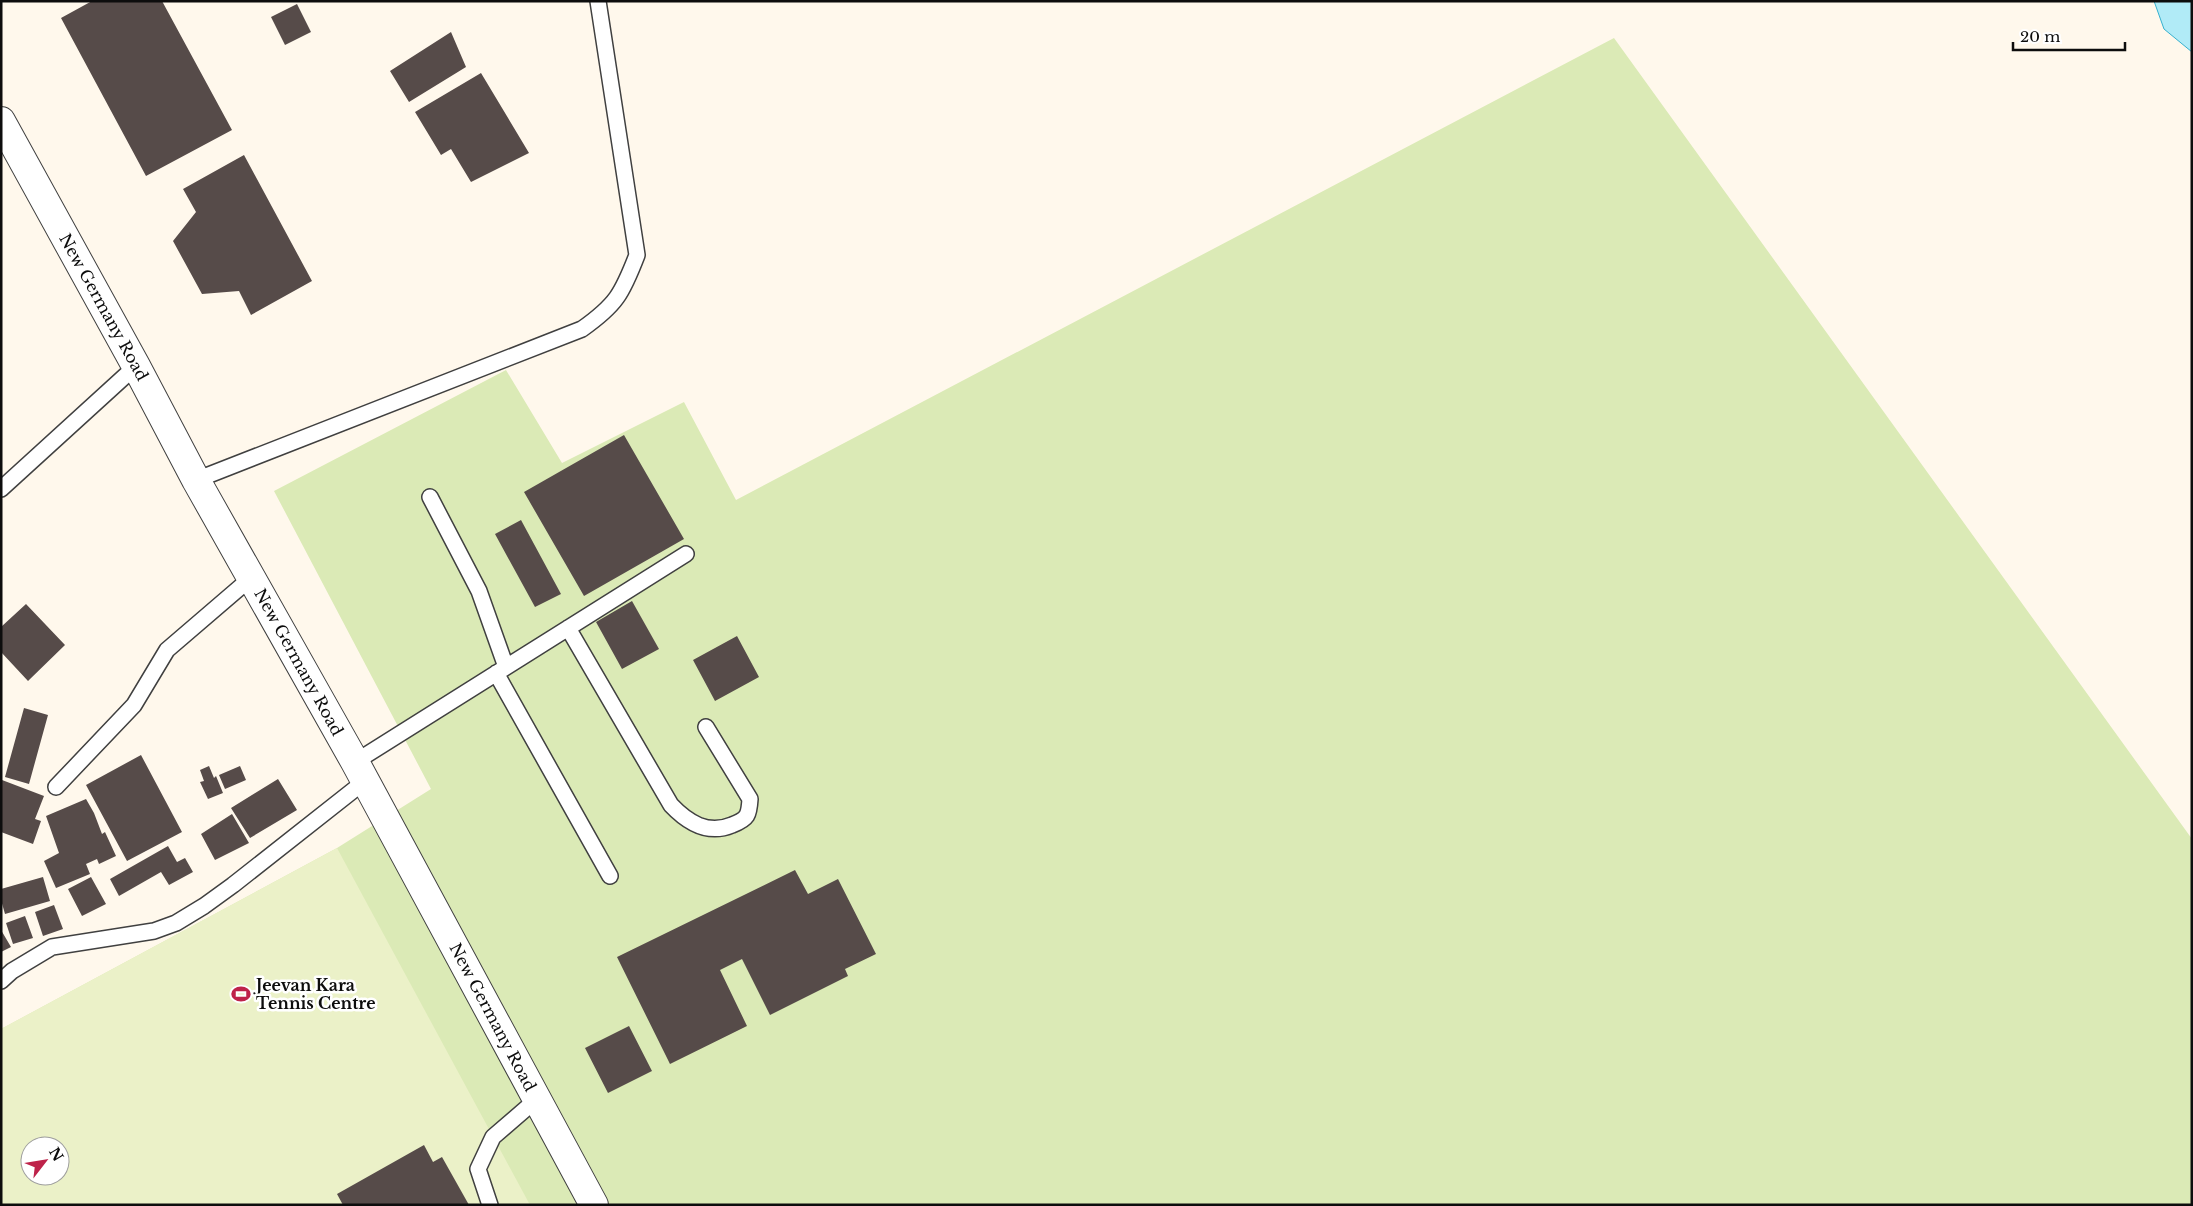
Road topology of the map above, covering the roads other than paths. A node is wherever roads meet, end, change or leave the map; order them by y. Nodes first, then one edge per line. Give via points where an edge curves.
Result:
1 (598, 1) edge
2 (1, 120) edge
3 (136, 366) junction
4 (196, 480) junction
5 (1, 489) edge
6 (430, 497) dead end
7 (686, 554) dead end
8 (252, 577) junction
9 (568, 628) junction
10 (501, 670) junction
11 (706, 727) dead end
12 (360, 771) junction
13 (56, 787) dead end
14 (610, 876) dead end
15 (1, 981) edge
16 (537, 1099) junction
17 (490, 1205) edge
18 (594, 1205) edge

1 - 4 lane via 637,255 624,288 606,312 582,329
2 - 3 street, New Germany Road
3 - 4 street, New Germany Road
3 - 5 lane
4 - 8 street, New Germany Road
6 - 10 lane via 479,591
7 - 9 lane
8 - 12 street, New Germany Road
8 - 13 lane via 167,650 134,705
9 - 10 lane
9 - 11 lane via 671,805 694,824 710,829 724,828 743,821 749,813 750,799
10 - 12 lane
10 - 14 lane
12 - 15 lane via 233,886 176,923 154,930 52,947
12 - 16 street, New Germany Road
16 - 17 lane via 494,1137 478,1169
16 - 18 street, New Germany Road

